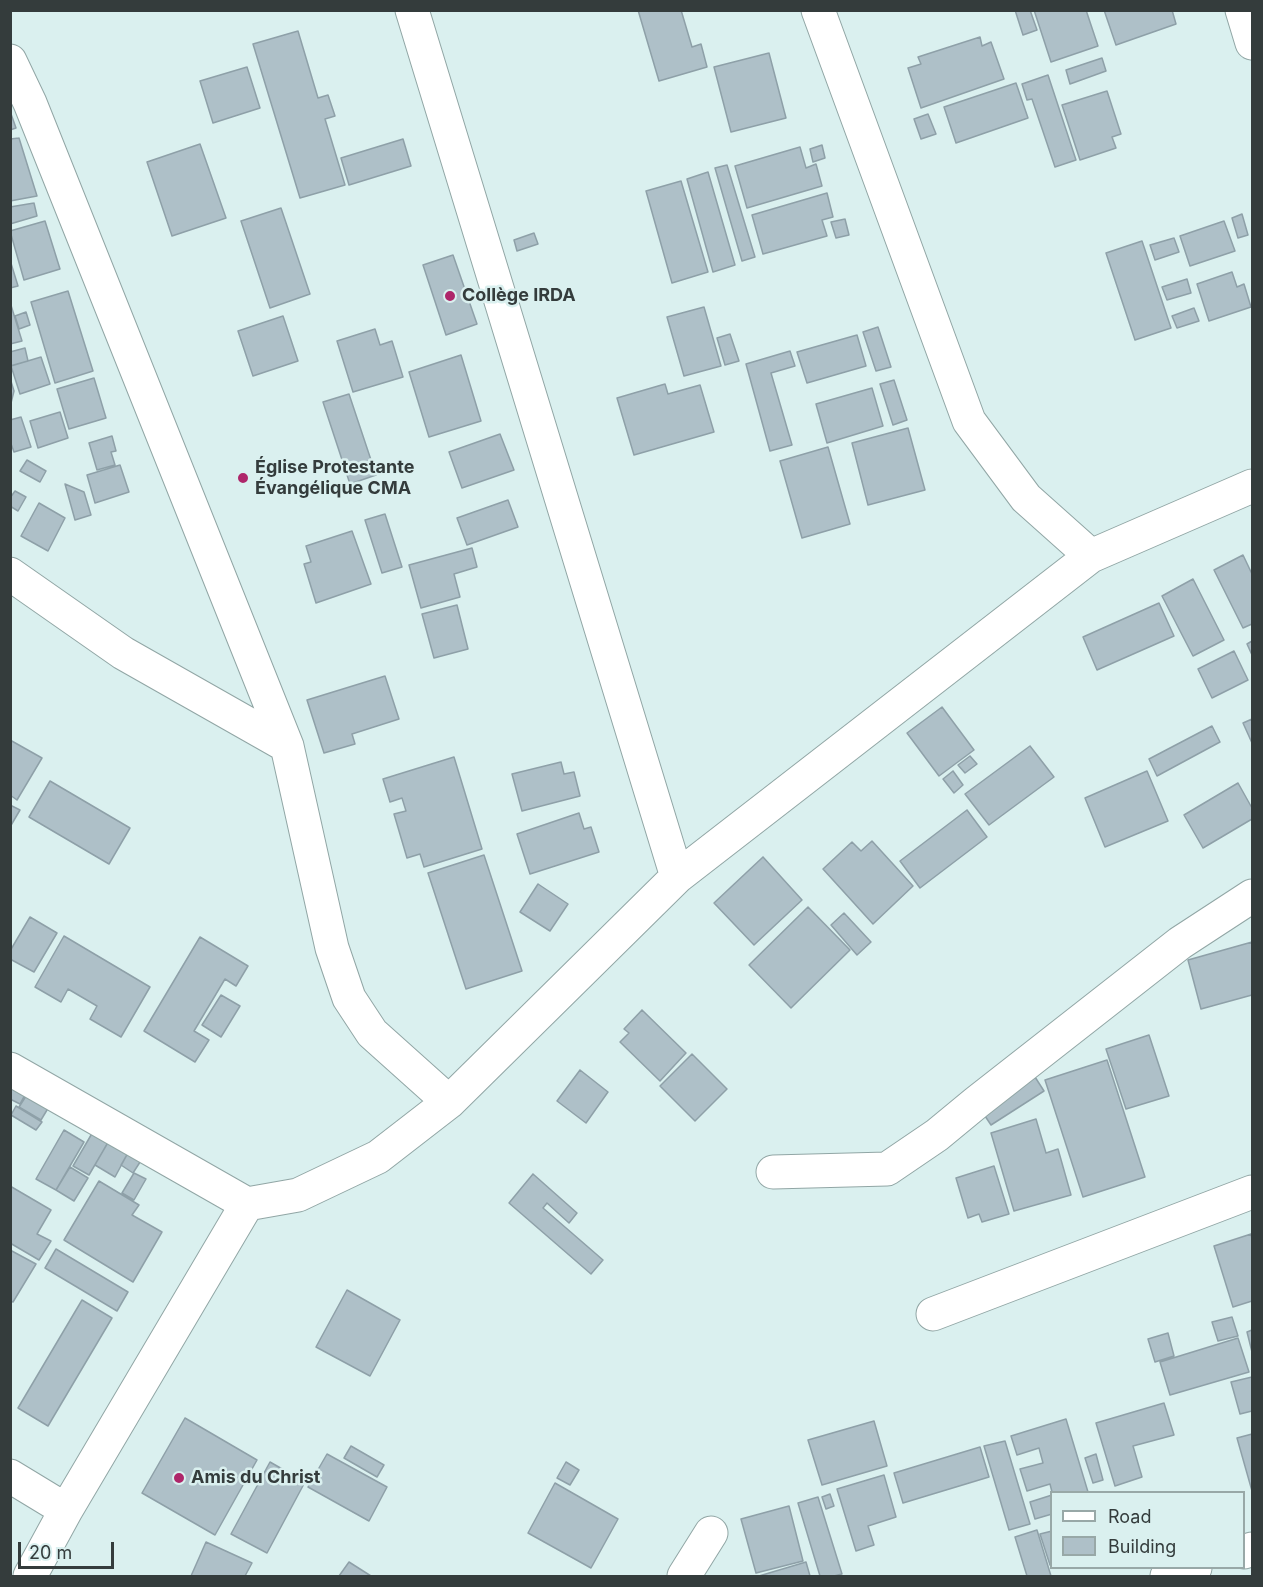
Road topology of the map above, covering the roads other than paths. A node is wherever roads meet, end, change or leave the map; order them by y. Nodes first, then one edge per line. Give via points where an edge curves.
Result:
1 (412, 10) edge
2 (818, 10) edge
3 (1242, 10) edge
4 (1252, 43) edge
5 (10, 61) edge
6 (1252, 486) edge
7 (1091, 556) junction
8 (10, 574) edge
9 (287, 746) junction
10 (677, 877) junction
11 (1252, 896) edge
12 (10, 1069) edge
13 (449, 1102) junction
14 (773, 1172) dead end
15 (1252, 1192) edge
16 (247, 1204) junction
17 (933, 1314) dead end
18 (10, 1476) edge
19 (66, 1510) junction
20 (711, 1533) dead end
21 (1192, 1569) edge
22 (30, 1576) edge
23 (684, 1576) edge
24 (1167, 1576) edge

1 - 10 street
2 - 7 street via 969,421 1026,498
3 - 4 street
5 - 9 street
6 - 7 street
7 - 10 street
8 - 9 street via 123,653
9 - 13 street via 332,948 349,998 372,1034
10 - 13 street
11 - 14 street via 1180,943 937,1135 887,1169
12 - 16 street
13 - 16 street via 378,1157 298,1195
15 - 17 street
16 - 19 street
18 - 19 street
19 - 22 street
20 - 23 street
21 - 24 street

